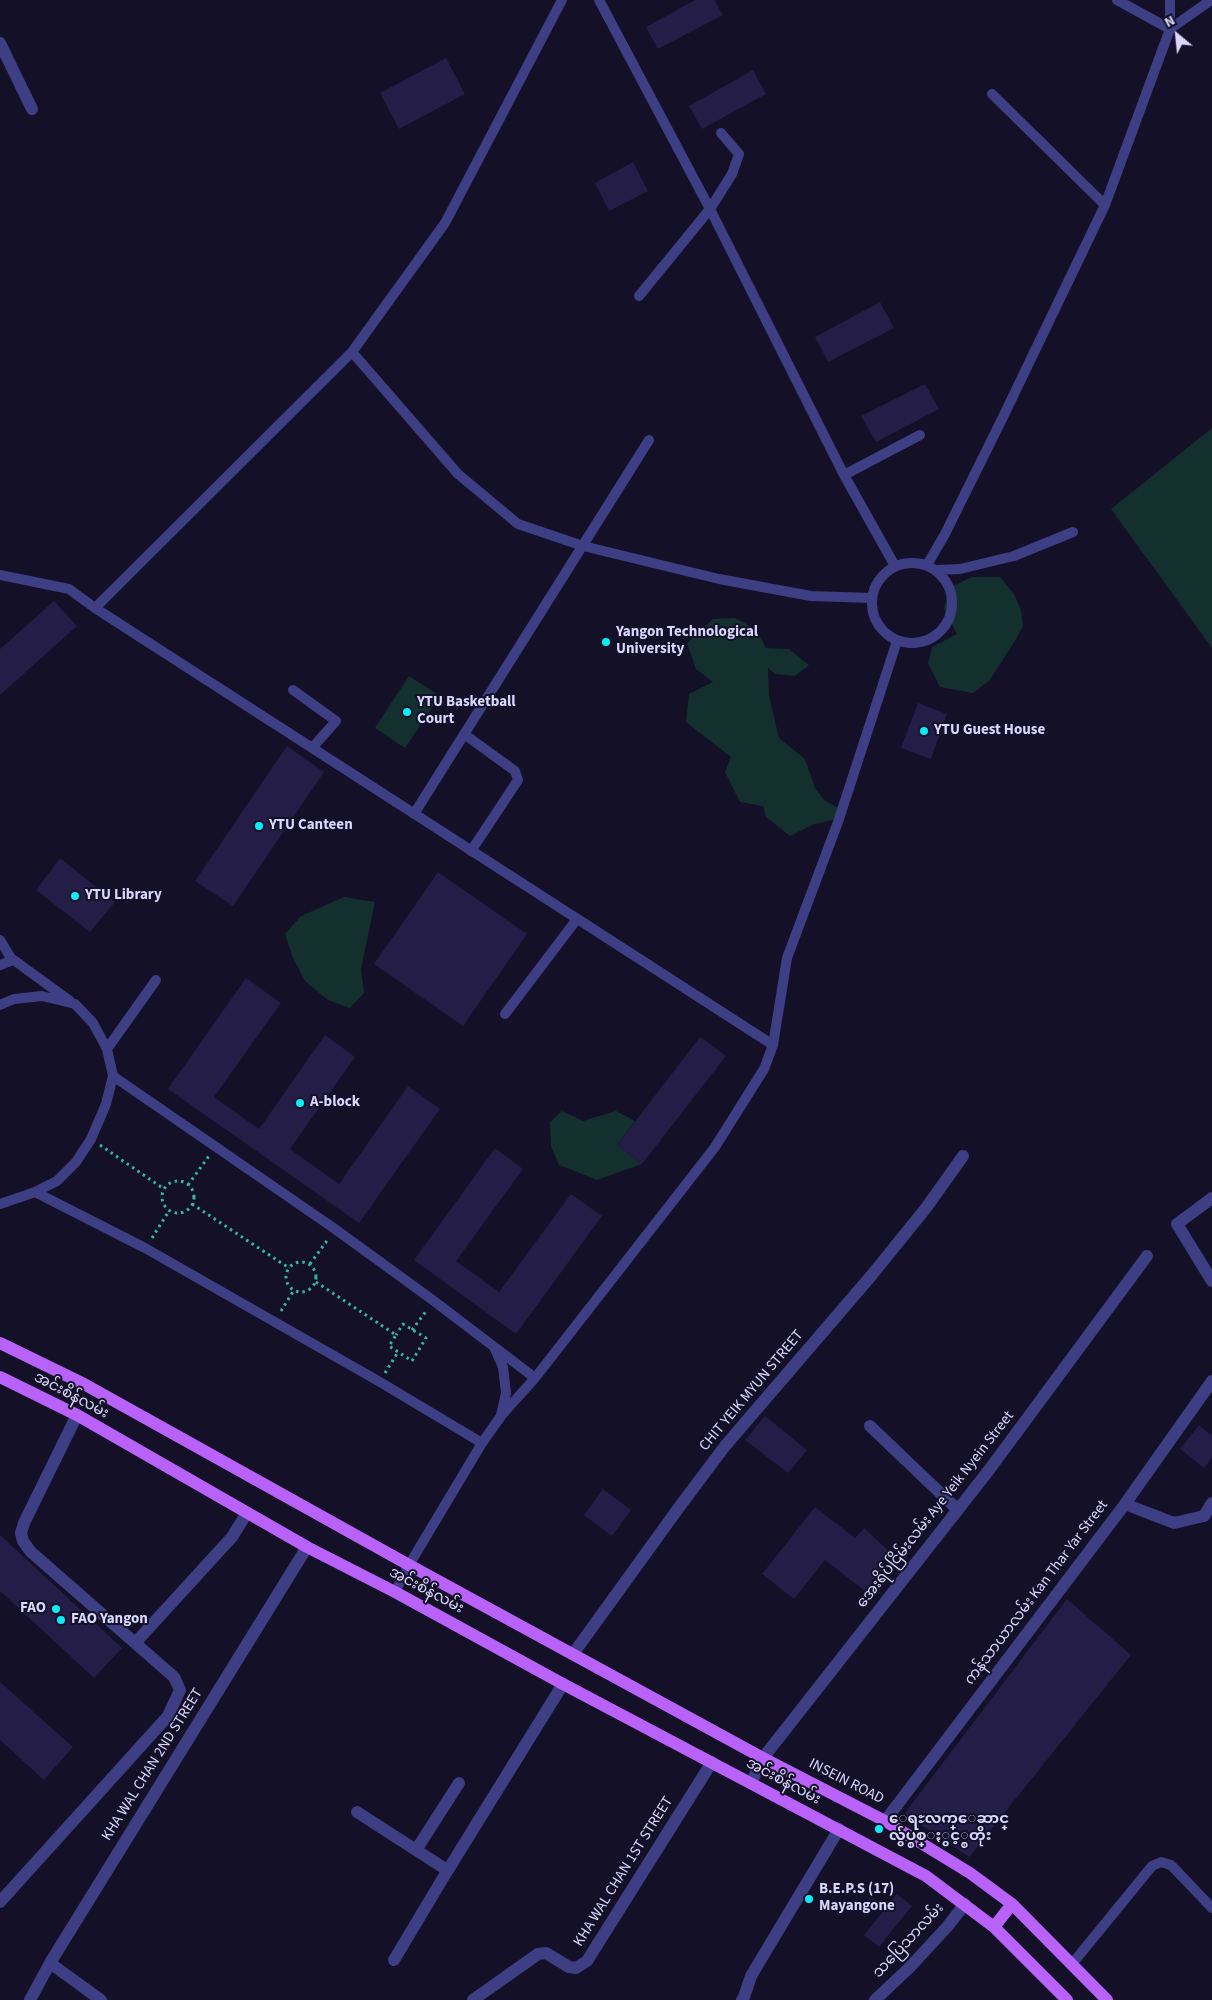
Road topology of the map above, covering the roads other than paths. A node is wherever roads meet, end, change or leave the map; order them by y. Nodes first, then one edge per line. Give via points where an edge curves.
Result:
1 (562, 0) edge
2 (598, 0) edge
3 (1117, 0) edge
4 (1170, 0) edge
5 (1211, 0) edge
6 (1170, 29) junction
7 (0, 43) edge
8 (992, 94) dead end
9 (32, 109) dead end
10 (721, 133) dead end
11 (1106, 205) junction
12 (710, 209) junction
13 (639, 296) dead end
14 (352, 352) junction
15 (920, 435) dead end
16 (649, 440) dead end
17 (844, 475) junction
18 (1073, 532) dead end
19 (583, 546) junction
20 (896, 566) junction
21 (931, 568) junction
22 (0, 575) edge
23 (871, 598) junction
24 (95, 608) junction
25 (897, 641) junction
26 (293, 690) dead end
27 (464, 734) junction
28 (312, 748) junction
29 (414, 814) junction
30 (471, 851) junction
31 (577, 919) junction
32 (0, 940) edge
33 (13, 960) junction
34 (0, 966) edge
35 (156, 980) dead end
36 (75, 1004) junction
37 (0, 1005) edge
38 (505, 1014) dead end
39 (773, 1045) junction
40 (107, 1049) junction
41 (113, 1076) junction
42 (963, 1156) dead end
43 (35, 1192) junction
44 (1212, 1198) edge
45 (0, 1204) edge
46 (1148, 1256) dead end
47 (1212, 1281) edge
48 (0, 1343) edge
49 (494, 1347) junction
50 (0, 1377) edge
51 (534, 1378) junction
52 (1212, 1381) edge
53 (77, 1416) junction
54 (501, 1416) junction
55 (870, 1426) dead end
56 (482, 1444) junction
57 (1212, 1503) edge
58 (1125, 1504) junction
59 (958, 1510) junction
60 (247, 1513) junction
61 (307, 1547) junction
62 (409, 1565) junction
63 (395, 1592) junction
64 (136, 1642) junction
65 (574, 1654) junction
66 (563, 1684) junction
67 (763, 1758) junction
68 (712, 1762) junction
69 (459, 1783) dead end
70 (751, 1783) junction
71 (357, 1812) dead end
72 (885, 1821) junction
73 (840, 1829) junction
74 (416, 1850) junction
75 (447, 1870) junction
76 (2, 1895) edge
77 (965, 1904) junction
78 (1012, 1904) junction
79 (1212, 1908) edge
80 (994, 1927) junction
81 (394, 1960) dead end
82 (50, 1963) junction
83 (1072, 1964) junction
84 (1064, 1999) edge
85 (30, 2000) edge
86 (101, 2000) edge
87 (473, 2000) edge
88 (742, 2000) edge
89 (875, 2000) edge
90 (1107, 2000) edge

1 - 14 lane via 445,223
2 - 12 lane
3 - 6 lane
4 - 6 lane
5 - 6 lane
6 - 11 lane
7 - 9 street
8 - 11 lane
10 - 12 lane via 739,154 732,174
11 - 21 lane
12 - 13 lane
12 - 17 lane
14 - 19 lane via 458,474 518,524
14 - 24 lane
15 - 17 lane
16 - 19 lane
17 - 20 lane
18 - 21 lane via 1014,556 960,569
19 - 23 lane via 720,580 802,595
19 - 27 lane
20 - 21 lane via 906,563
20 - 23 lane via 879,579
21 - 25 lane via 944,577 950,592 950,617 928,640 913,643
22 - 24 lane via 69,589
23 - 25 lane via 874,619 888,636
24 - 28 lane
25 - 39 lane via 838,822 787,958
26 - 28 lane via 336,721
27 - 29 lane
27 - 30 lane via 515,770 518,780
28 - 29 lane
29 - 30 lane
30 - 31 lane
31 - 38 lane
31 - 39 lane
32 - 33 lane
33 - 34 lane
33 - 36 lane
35 - 40 lane
36 - 37 lane via 42,996 14,998
36 - 40 lane via 93,1023
39 - 51 lane via 764,1069 716,1148
40 - 41 lane
41 - 43 lane via 106,1104 91,1139 76,1162 57,1181
41 - 49 lane via 335,1229
42 - 65 street, CHIT YEIK MYUN STREET via 871,1276 725,1446
43 - 45 lane
43 - 56 lane via 145,1248
44 - 47 street via 1177,1224
46 - 59 street, အေးရိပ်ငြိမ်းလမ်း Aye Yeik Nyein Street
48 - 62 main road, အင်းစိန်လမ်း via 84,1384
49 - 51 lane
49 - 54 lane via 503,1367 506,1393
50 - 53 main road, အင်းစိန်လမ်း
51 - 54 lane
52 - 58 street, ကန်သာယာလမ်း Kan Thar Yar Street
53 - 60 main road, အင်းစိန်လမ်း
53 - 64 street via 24,1523 23,1541 31,1552
54 - 56 lane
55 - 59 street
56 - 62 lane
57 - 58 street via 1204,1516 1174,1523
58 - 72 street, ကန်သာယာလမ်း Kan Thar Yar Street
59 - 67 street, အေးရိပ်ငြိမ်းလမ်း Aye Yeik Nyein Street
60 - 61 main road, အင်းစိန်လမ်း
60 - 64 street via 232,1537
61 - 63 main road, အင်းစိန်လမ်း
61 - 82 street, KHA WAL CHAN 2ND STREET
62 - 63 lane
62 - 65 main road, အင်းစိန်လမ်း
63 - 66 main road, အင်းစိန်လမ်း
64 - 76 street via 174,1677 180,1690 168,1716
65 - 67 main road, အင်းစိန်လမ်း
66 - 68 main road, အင်းစိန်လမ်း
66 - 75 street
67 - 70 street, အေးရိပ်ငြိမ်းလမ်း Aye Yeik Nyein Street
67 - 72 main road, INSEIN ROAD
68 - 70 main road, အင်းစိန်လမ်း
68 - 87 street, KHA WAL CHAN 1ST STREET via 586,1961 576,1968 569,1967 546,1953 538,1954
69 - 74 street
70 - 73 main road, အင်းစိန်လမ်း
71 - 74 street
72 - 78 main road, INSEIN ROAD via 970,1873
73 - 77 main road via 926,1876
73 - 88 street via 750,1976
74 - 75 street
75 - 81 street
77 - 80 main road
77 - 89 street, သပြေသာလမ်း via 910,1967
78 - 80 main road
78 - 83 main road
79 - 83 lane via 1171,1865 1161,1862 1152,1866
80 - 84 main road
82 - 85 street, KHA WAL CHAN 2ND STREET
82 - 86 street
83 - 90 main road

